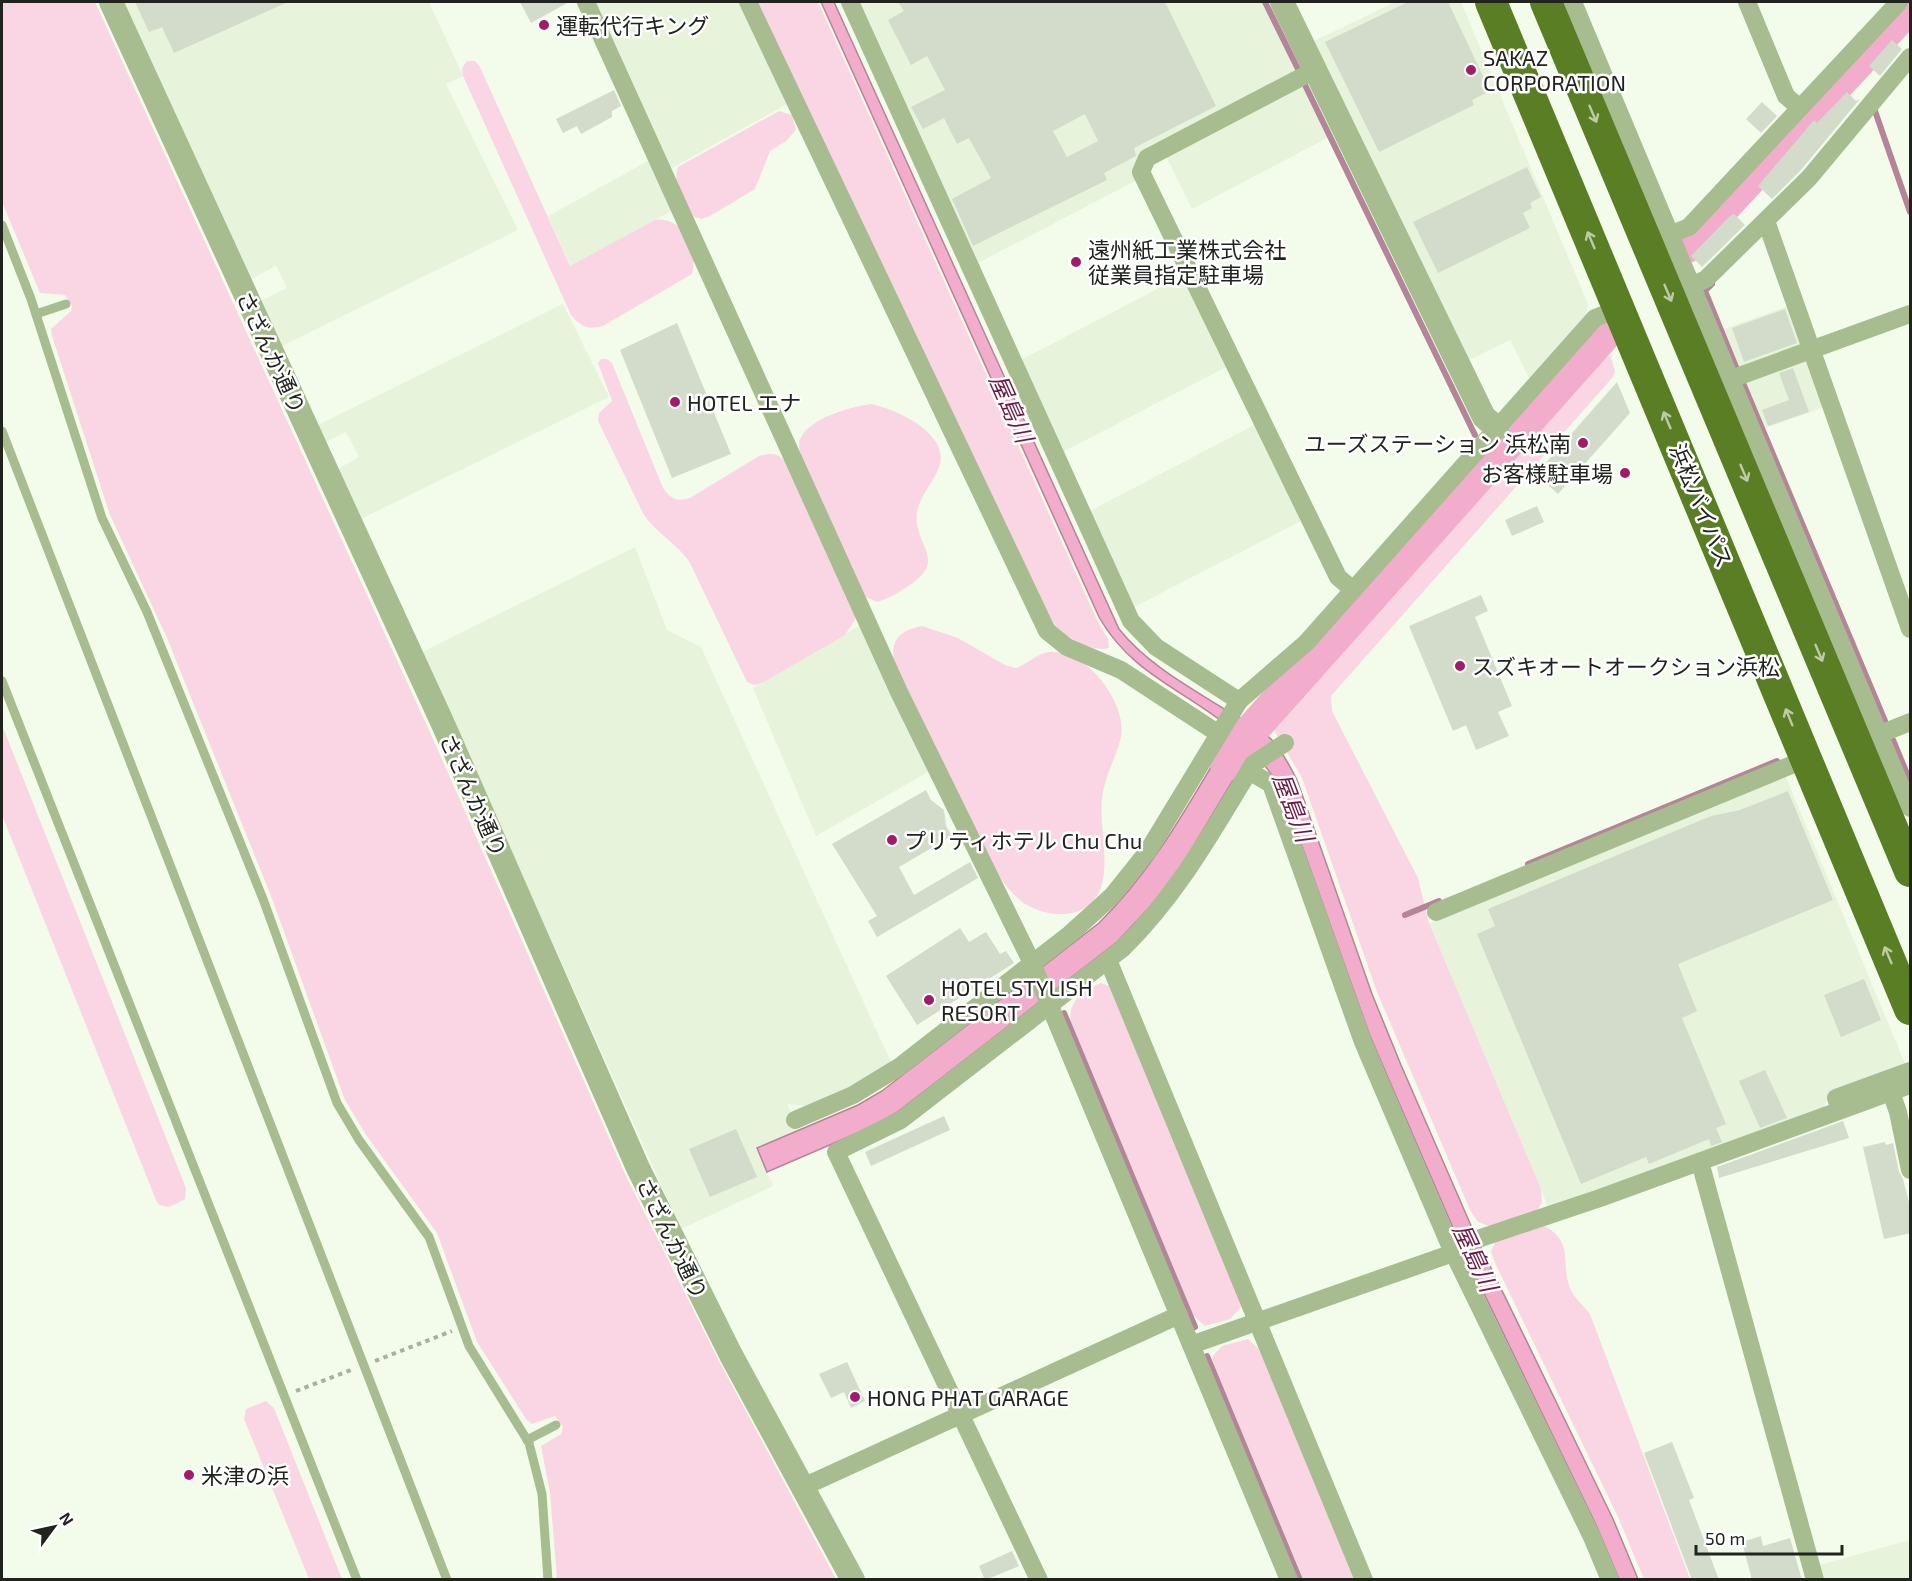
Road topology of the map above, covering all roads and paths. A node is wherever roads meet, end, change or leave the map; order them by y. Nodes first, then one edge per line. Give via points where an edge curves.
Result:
1 (111, 2) edge
2 (586, 2) edge
3 (748, 2) edge
4 (850, 2) edge
5 (1282, 2) edge
6 (1491, 2) edge
7 (1546, 2) edge
8 (1573, 2) edge
9 (1747, 2) edge
10 (1899, 2) edge
11 (1911, 57) edge
12 (1316, 70) junction
13 (1800, 108) junction
14 (1766, 221) junction
15 (2, 225) edge
16 (1659, 239) junction
17 (1692, 286) junction
18 (66, 304) dead end
19 (1620, 308) junction
20 (36, 314) junction
21 (1911, 314) edge
22 (1691, 317) junction
23 (1812, 349) junction
24 (1731, 379) junction
25 (1497, 428) junction
26 (2, 431) edge
27 (1353, 590) junction
28 (1911, 629) edge
29 (2, 681) edge
30 (1237, 704) junction
31 (1911, 722) edge
32 (1220, 731) junction
33 (1868, 739) junction
34 (1283, 744) dead end
35 (1806, 759) junction
36 (1253, 766) junction
37 (1911, 808) edge
38 (1911, 871) edge
39 (1437, 912) dead end
40 (1108, 960) junction
41 (1034, 967) junction
42 (1049, 1003) junction
43 (1911, 1009) edge
44 (1911, 1071) edge
45 (1911, 1084) edge
46 (1891, 1092) junction
47 (1840, 1110) junction
48 (795, 1120) dead end
49 (1700, 1162) junction
50 (1911, 1170) edge
51 (1453, 1249) junction
52 (1179, 1315) junction
53 (1258, 1322) junction
54 (435, 1337) dead end
55 (1191, 1345) junction
56 (371, 1362) dead end
57 (357, 1367) dead end
58 (284, 1395) junction
59 (960, 1414) junction
60 (556, 1425) dead end
61 (527, 1440) junction
62 (802, 1487) junction
63 (357, 1580) edge
64 (447, 1580) edge
65 (548, 1580) edge
66 (853, 1580) edge
67 (1039, 1580) edge
68 (1289, 1580) edge
69 (1364, 1580) edge
70 (1610, 1580) edge
71 (1815, 1580) edge

1 - 62 street, さざんか通り via 443,724 638,1168
2 - 41 street via 899,692
3 - 32 street via 1047,631 1067,647 1121,670
4 - 30 street via 1122,605 1131,621 1156,647
5 - 12 street
19 -> 6 highway, 浜松バイパス
7 -> 16 highway
8 - 16 street
9 - 13 street via 1786,96
10 - 13 street
11 - 14 street via 1823,162
12 - 25 street via 1484,417
12 - 27 street via 1147,158 1141,172 1338,577
13 - 16 street via 1689,227
14 - 17 street via 1706,279
14 - 23 street
15 - 20 lane
16 - 17 street
16 -> 22 highway
17 - 22 street
18 - 20 lane
19 - 25 street via 1595,318
35 -> 19 highway, 浜松バイパス
20 - 61 lane via 102,519 147,612 263,900 337,1103 429,1238 469,1346
21 - 23 street
22 - 24 street
22 -> 33 highway
23 - 24 street
23 - 28 street
24 - 33 street
25 - 27 street
26 - 64 lane
27 - 30 street via 1306,643
29 - 58 lane
30 - 32 street
31 - 33 street
32 - 41 street via 1131,874
33 - 37 street
33 - 38 highway
34 - 36 street
35 - 39 street via 1467,908
43 -> 35 highway, 浜松バイパス
36 - 40 street via 1172,894
36 - 51 street via 1271,784 1363,1042
40 - 42 street
40 - 53 street
41 - 42 street
41 - 48 street via 876,1082
42 - 52 street
42 - 59 street via 901,1120 836,1152
44 - 47 street via 1836,1098
45 - 46 street
46 - 47 street
46 - 50 street
47 - 49 street
49 - 51 street
49 - 71 street
51 - 53 street
51 - 70 street
52 - 55 street
52 - 59 street
53 - 55 street
53 - 69 street
54 - 56 path
55 - 68 street
57 - 58 path
58 - 63 lane
59 - 62 street
59 - 67 street
60 - 61 lane
61 - 65 lane via 542,1494
62 - 66 street, さざんか通り

